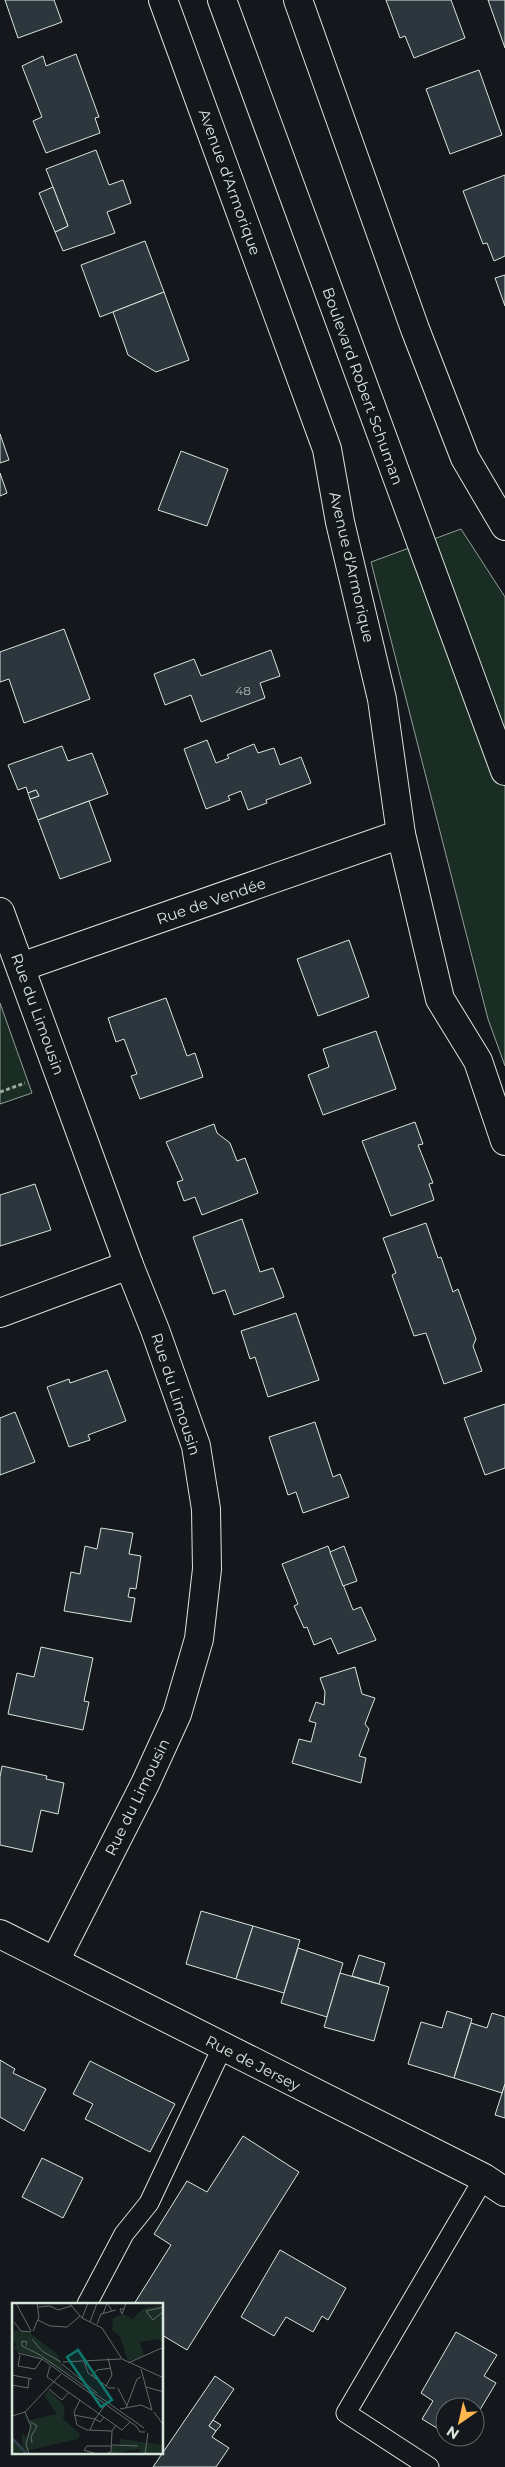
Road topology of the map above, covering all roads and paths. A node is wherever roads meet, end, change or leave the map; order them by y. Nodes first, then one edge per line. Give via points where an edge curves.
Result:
1 (163, 0) edge
2 (222, 0) edge
3 (298, 0) edge
4 (505, 526) edge
5 (505, 771) edge
6 (400, 834) junction
7 (0, 912) edge
8 (21, 967) junction
9 (505, 1141) edge
10 (129, 1265) junction
11 (0, 1314) edge
12 (0, 1934) edge
13 (55, 1961) junction
14 (222, 2048) junction
15 (495, 2185) edge
16 (88, 2303) edge
17 (429, 2467) edge

1 - 6 street, Avenue d'Armorique via 327,449 340,522 382,699
2 - 5 street, Boulevard Robert Schuman
3 - 4 street via 415,329 465,458
6 - 8 street, Rue de Vendée
6 - 9 street, Avenue d'Armorique via 440,999 478,1061
7 - 8 street, Rue du Limousin
8 - 10 street, Rue du Limousin
10 - 11 street
10 - 13 street, Rue du Limousin via 196,1446 206,1510 207,1569 199,1639 177,1714
12 - 13 street, Rue de Jersey
13 - 14 street, Rue de Jersey
14 - 15 street, Rue de Jersey
14 - 16 lane via 149,2204 124,2234
15 - 17 lane via 346,2413

